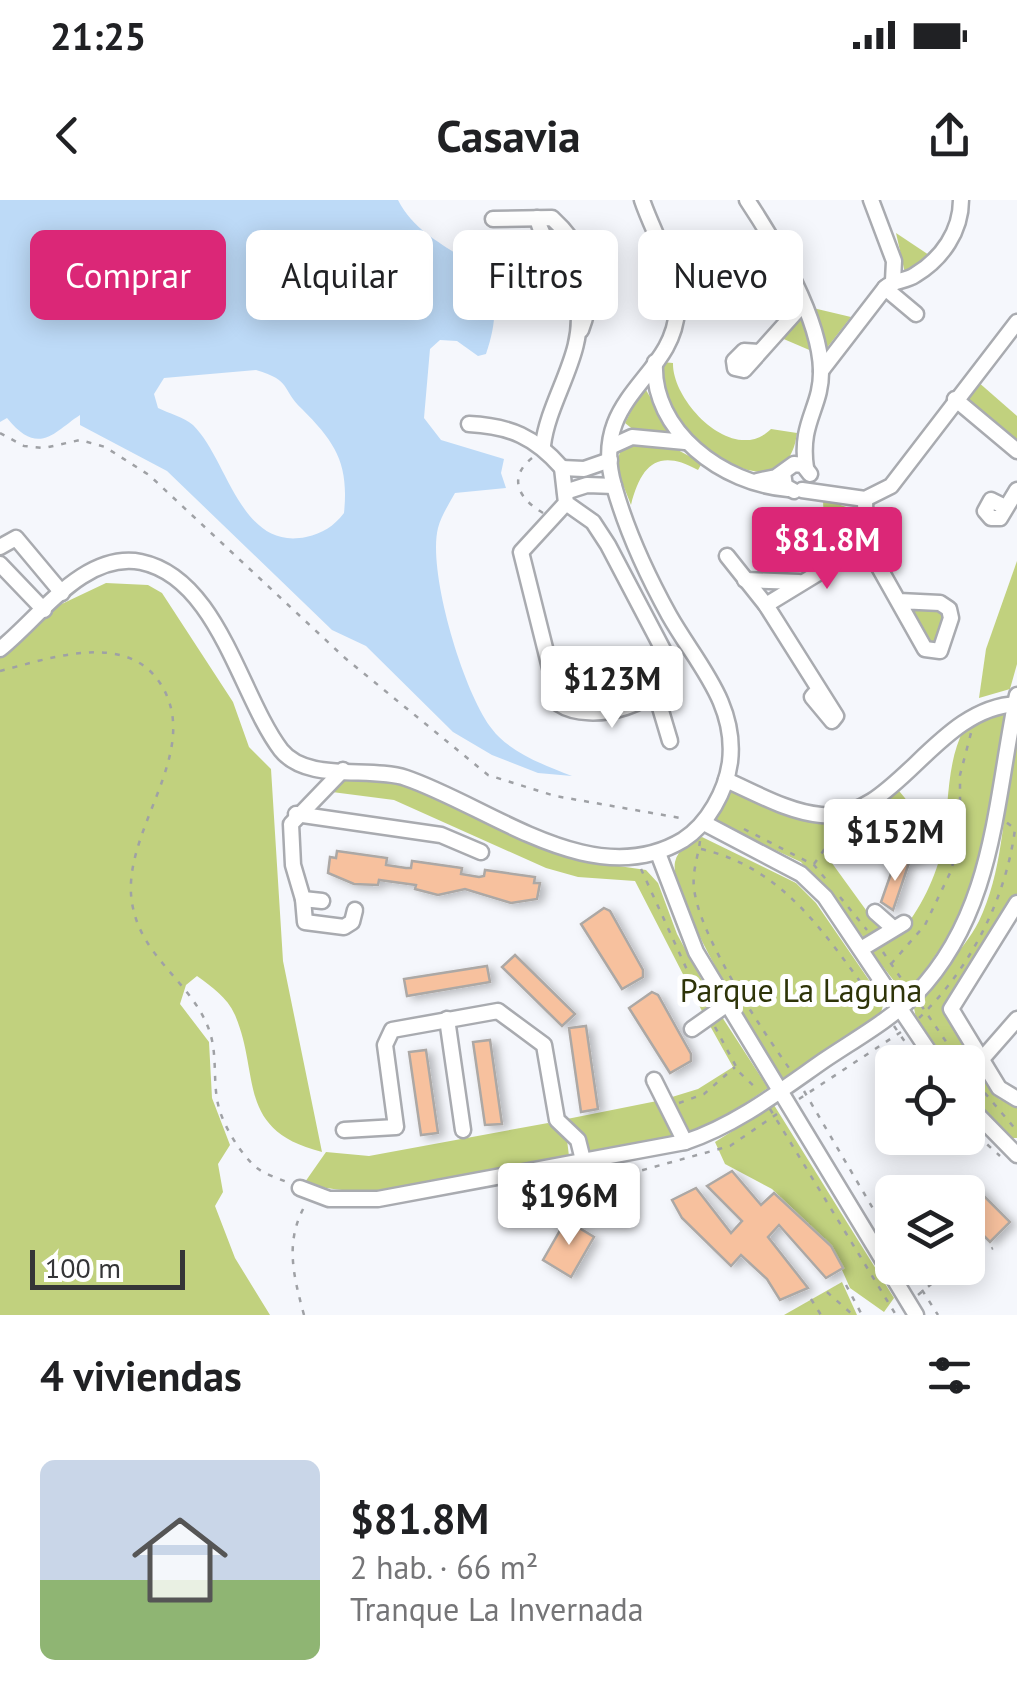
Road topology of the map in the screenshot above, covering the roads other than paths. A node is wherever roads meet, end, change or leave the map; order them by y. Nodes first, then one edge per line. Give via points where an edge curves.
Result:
1 (642, 200) edge
2 (747, 200) edge
3 (872, 200) edge
4 (962, 200) edge
5 (493, 219) dead end
6 (763, 230) edge
7 (889, 284) junction
8 (803, 304) edge
9 (916, 314) dead end
10 (788, 320) edge
11 (1017, 322) edge
12 (759, 352) dead end
13 (655, 362) junction
14 (821, 372) junction
15 (638, 382) junction
16 (656, 392) junction
17 (955, 399) junction
18 (616, 415) junction
19 (469, 424) dead end
20 (632, 437) junction
21 (686, 442) junction
22 (542, 445) junction
23 (1017, 451) edge
24 (610, 454) junction
25 (562, 468) junction
26 (798, 470) junction
27 (756, 482) junction
28 (614, 486) junction
29 (795, 490) junction
30 (1017, 490) edge
31 (566, 498) junction
32 (847, 498) junction
33 (865, 499) junction
34 (1005, 507) dead end
35 (866, 544) junction
36 (0, 546) edge
37 (727, 556) dead end
38 (0, 564) edge
39 (745, 580) junction
40 (800, 582) junction
41 (62, 593) junction
42 (899, 601) dead end
43 (766, 605) junction
44 (44, 610) junction
45 (2, 646) edge
46 (818, 690) dead end
47 (656, 694) junction
48 (1016, 701) edge
49 (670, 741) dead end
50 (343, 770) junction
51 (726, 780) junction
52 (296, 814) junction
53 (704, 822) junction
54 (679, 842) junction
55 (480, 852) dead end
56 (658, 853) junction
57 (631, 856) junction
58 (666, 878) junction
59 (304, 899) junction
60 (322, 901) dead end
61 (1017, 903) edge
62 (355, 910) dead end
63 (875, 912) dead end
64 (861, 950) junction
65 (726, 1005) junction
66 (900, 1006) junction
67 (447, 1018) junction
68 (1017, 1019) edge
69 (692, 1029) dead end
70 (920, 1045) edge
71 (973, 1045) edge
72 (985, 1055) edge
73 (985, 1063) edge
74 (654, 1080) dead end
75 (780, 1090) junction
76 (1017, 1099) edge
77 (985, 1124) edge
78 (344, 1130) dead end
79 (463, 1130) dead end
80 (686, 1142) junction
81 (1013, 1154) edge
82 (580, 1160) junction
83 (306, 1191) road end
84 (916, 1315) edge

1 - 13 street via 678,306 672,336
2 - 6 street
3 - 7 street via 894,261
4 - 7 street via 954,235 934,260 912,278
5 - 22 street via 537,218 565,266 581,330
7 - 9 street
7 - 14 street
8 - 14 street
10 - 12 street
11 - 17 street
13 - 15 street
13 - 16 street
14 - 26 street
15 - 16 street
15 - 18 street
16 - 21 street
17 - 23 street
17 - 33 street via 896,481
18 - 20 street
18 - 24 street
19 - 22 street via 498,426
20 - 21 street
20 - 24 street
21 - 27 street
22 - 25 street
24 - 25 street via 584,469
24 - 28 street
25 - 31 street
26 - 27 street
26 - 29 street
26 - 29 street
26 - 32 street
27 - 29 street
28 - 31 street via 587,485
28 - 51 street via 669,614 722,702 730,740
29 - 32 street
30 - 34 street
31 - 47 street via 608,546 670,663 670,676
31 - 47 street via 521,552 560,704 588,715
32 - 33 street
33 - 35 street
35 - 40 street
35 - 42 street
36 - 41 street via 16,538
37 - 39 street
38 - 44 street
39 - 40 street
39 - 43 street
40 - 43 street
41 - 44 street
41 - 50 street via 86,574 120,561 175,576 215,628 282,751 304,766
43 - 46 street
44 - 45 street
47 - 49 street
48 - 51 street via 972,714 877,796 849,810 821,815
48 - 66 street via 974,907 930,977
50 - 52 street
50 - 57 street via 415,781 572,851
51 - 53 street
52 - 55 street via 441,836
52 - 59 street via 289,837
53 - 54 street
53 - 64 street via 802,874
54 - 56 street
54 - 58 street
56 - 57 street
56 - 58 street
57 - 58 street
58 - 65 street
59 - 60 street
59 - 62 street via 305,922 344,927
61 - 71 street via 951,1005
63 - 64 street via 898,925
64 - 66 street
65 - 69 street
65 - 75 street
66 - 70 street via 906,1030
66 - 75 street
67 - 78 street via 396,1026 389,1034 396,1127
67 - 79 street
67 - 82 street via 500,1012 544,1045 556,1120 572,1136
68 - 72 street
73 - 76 street via 1000,1088
74 - 80 street
75 - 80 street
75 - 84 street
77 - 81 street
80 - 82 street
82 - 83 street via 378,1199

